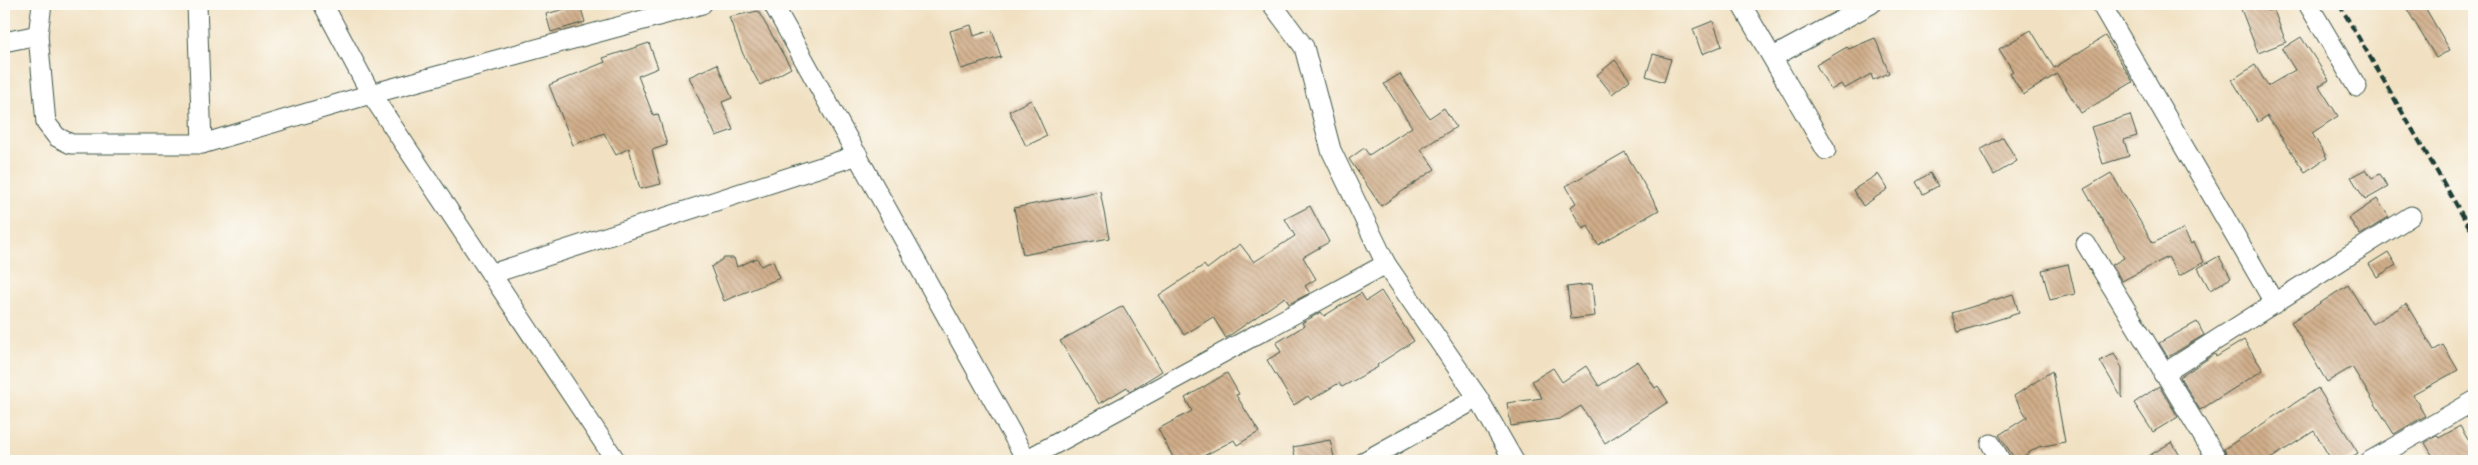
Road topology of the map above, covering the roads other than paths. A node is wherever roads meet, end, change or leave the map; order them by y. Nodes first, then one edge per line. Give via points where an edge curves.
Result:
1 (42, 4) edge
2 (197, 4) edge
3 (323, 4) edge
4 (702, 4) edge
5 (773, 4) edge
6 (1272, 4) edge
7 (1741, 4) edge
8 (1871, 4) edge
9 (2101, 4) edge
10 (2308, 4) edge
11 (38, 35) junction
12 (4, 42) edge
13 (1772, 57) junction
14 (2357, 87) dead end
15 (371, 94) junction
16 (202, 144) junction
17 (1826, 150) dead end
18 (858, 155) junction
19 (2411, 216) dead end
20 (2086, 244) dead end
21 (1386, 264) junction
22 (491, 274) junction
23 (2275, 304) junction
24 (2163, 374) junction
25 (1478, 398) junction
26 (2474, 401) edge
27 (1991, 444) dead end
28 (616, 461) edge
29 (1026, 461) edge
30 (1365, 461) edge
31 (1514, 461) edge
32 (2002, 461) edge
33 (2218, 461) edge
34 (2370, 461) edge

1 - 11 street
2 - 16 street
3 - 15 street
4 - 15 street
5 - 18 street
6 - 21 street via 1304,47 1331,150
7 - 13 street
8 - 13 street
9 - 23 street
10 - 14 street
11 - 12 street
11 - 16 street via 46,123 57,137 71,144
13 - 17 street
15 - 16 street
15 - 22 street
18 - 22 street
18 - 29 street
19 - 23 street
20 - 24 street
21 - 25 street
21 - 29 street
22 - 28 street
23 - 24 street
24 - 33 street
25 - 30 street
25 - 31 street
26 - 34 street
27 - 32 street

